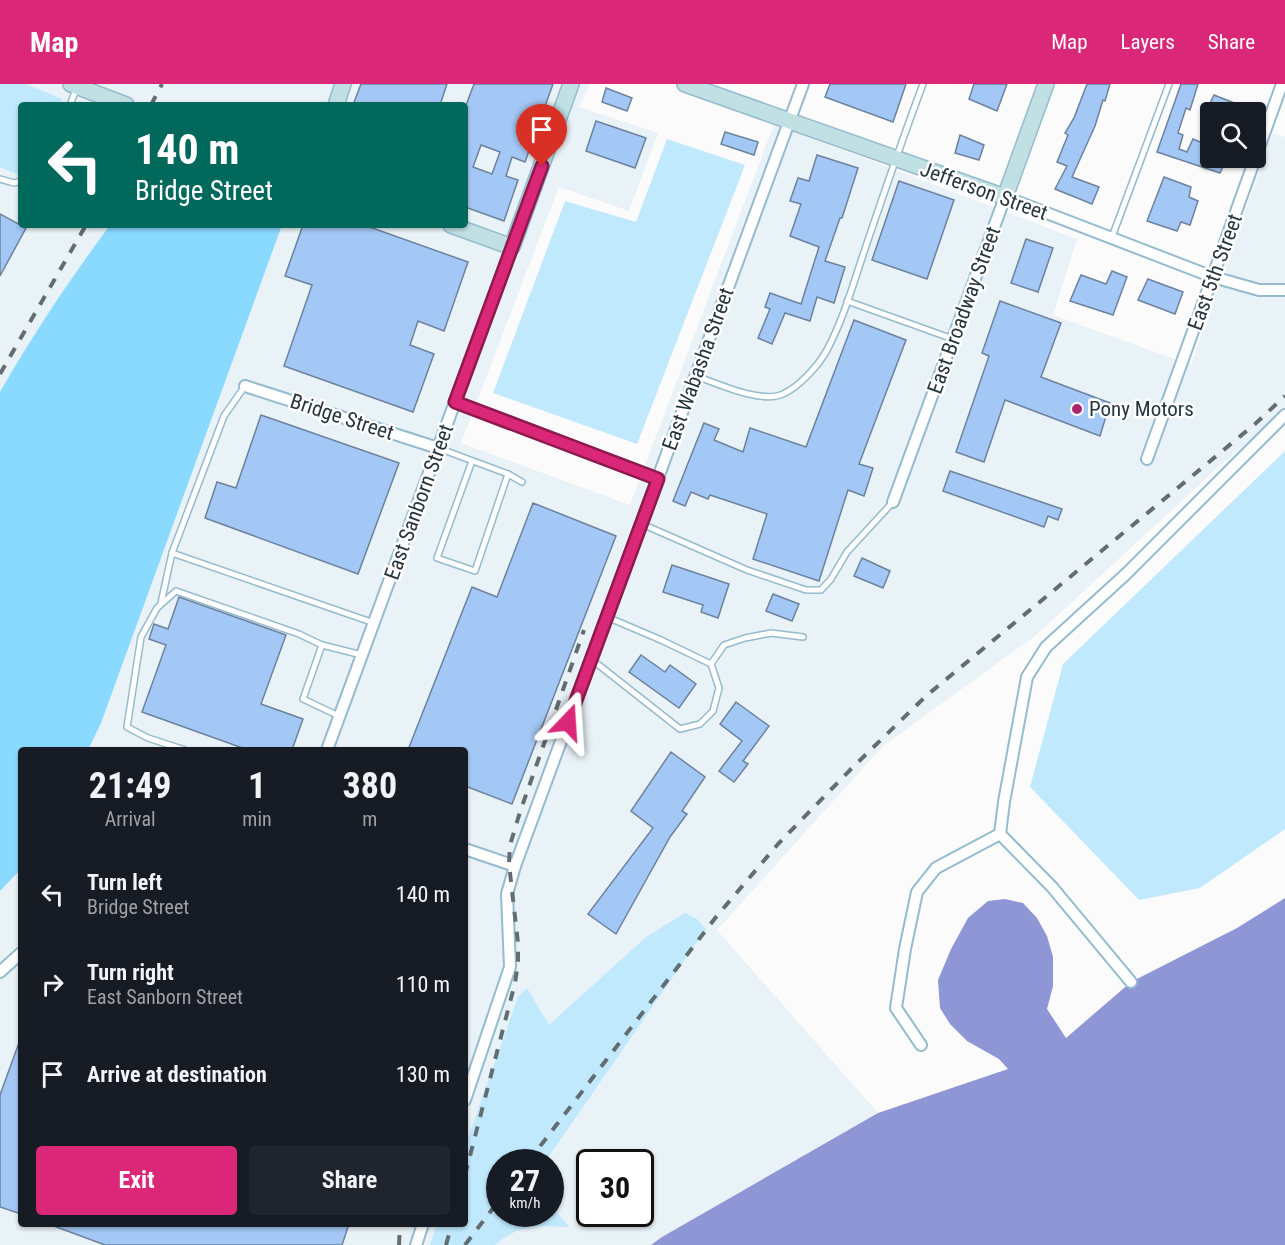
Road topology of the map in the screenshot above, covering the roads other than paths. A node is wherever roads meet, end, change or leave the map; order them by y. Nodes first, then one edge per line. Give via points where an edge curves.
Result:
1 (343, 84) edge
2 (571, 84) edge
3 (686, 84) edge
4 (803, 84) edge
5 (923, 84) edge
6 (1046, 84) edge
7 (1169, 84) edge
8 (1282, 84) edge
9 (74, 85) edge
10 (71, 102) edge
11 (118, 102) edge
12 (337, 102) edge
13 (789, 122) junction
14 (895, 159) junction
15 (0, 179) edge
16 (18, 182) edge
17 (1005, 197) junction
18 (459, 228) edge
19 (1112, 238) junction
20 (512, 247) junction
21 (1214, 277) junction
22 (1285, 290) edge
23 (847, 301) junction
24 (953, 339) junction
25 (696, 376) junction
26 (245, 386) joint
27 (455, 402) junction
28 (1285, 415) edge
29 (438, 448) junction
30 (1147, 459) dead end
31 (472, 461) junction
32 (508, 474) junction
33 (658, 479) junction
34 (522, 482) dead end
35 (893, 502) joint
36 (642, 524) junction
37 (172, 553) junction
38 (160, 605) junction
39 (607, 617) junction
40 (374, 623) junction
41 (802, 637) dead end
42 (322, 645) junction
43 (362, 655) junction
44 (591, 659) junction
45 (711, 664) junction
46 (340, 716) junction
47 (176, 747) edge
48 (328, 747) edge
49 (1000, 834) junction
50 (468, 850) edge
51 (515, 866) junction
52 (18, 956) edge
53 (0, 972) edge
54 (1131, 982) dead end
55 (921, 1045) dead end
56 (468, 1091) edge
57 (422, 1227) edge
58 (416, 1245) edge

1 - 12 street
2 - 20 street, East Sanborn Street
3 - 13 street, Jefferson Street
4 - 13 street, East Wabasha Street
5 - 14 lane
6 - 17 street, East Broadway Street
7 - 19 lane
8 - 21 street, East 5th Street
9 - 10 lane
9 - 11 street
13 - 14 street, Jefferson Street
13 - 25 street, East Wabasha Street
14 - 17 street, Jefferson Street
14 - 23 lane
15 - 16 lane
17 - 19 street, Jefferson Street
17 - 24 street, East Broadway Street
18 - 20 street
19 - 21 street, Jefferson Street
20 - 27 street, East Sanborn Street
21 - 22 street, Jefferson Street via 1259,290
21 - 30 street, East 5th Street
23 - 24 lane
23 - 25 lane via 816,368 784,394 769,398
24 - 35 street, East Broadway Street
25 - 33 street, East Wabasha Street
26 - 29 street, Bridge Street
26 - 37 lane via 224,416
27 - 29 street, East Sanborn Street
27 - 33 street
28 - 49 street via 1044,651 1027,677
29 - 31 lane
29 - 40 street, East Sanborn Street
31 - 32 lane
31 - 32 lane via 437,558 475,571
32 - 34 lane
33 - 36 street, East Wabasha Street
35 - 36 lane via 847,552 820,590 806,590 747,570
36 - 39 street, East Wabasha Street
37 - 38 lane
37 - 40 lane
38 - 42 lane via 176,591
38 - 47 lane via 141,637 127,727
39 - 44 street, East Wabasha Street
39 - 45 lane
40 - 43 street, East Sanborn Street
41 - 45 lane via 771,633 745,638 724,645
42 - 43 lane
42 - 46 lane via 303,699
43 - 46 street, East Sanborn Street
44 - 45 lane via 680,729 700,724 713,711 719,688
44 - 51 street, East Wabasha Street
46 - 48 street, East Sanborn Street
49 - 54 street via 1052,887
49 - 55 street via 936,868 917,892 897,1008
50 - 51 street
51 - 56 street, East Wabasha Street via 507,894 510,967
52 - 53 street
57 - 58 street

